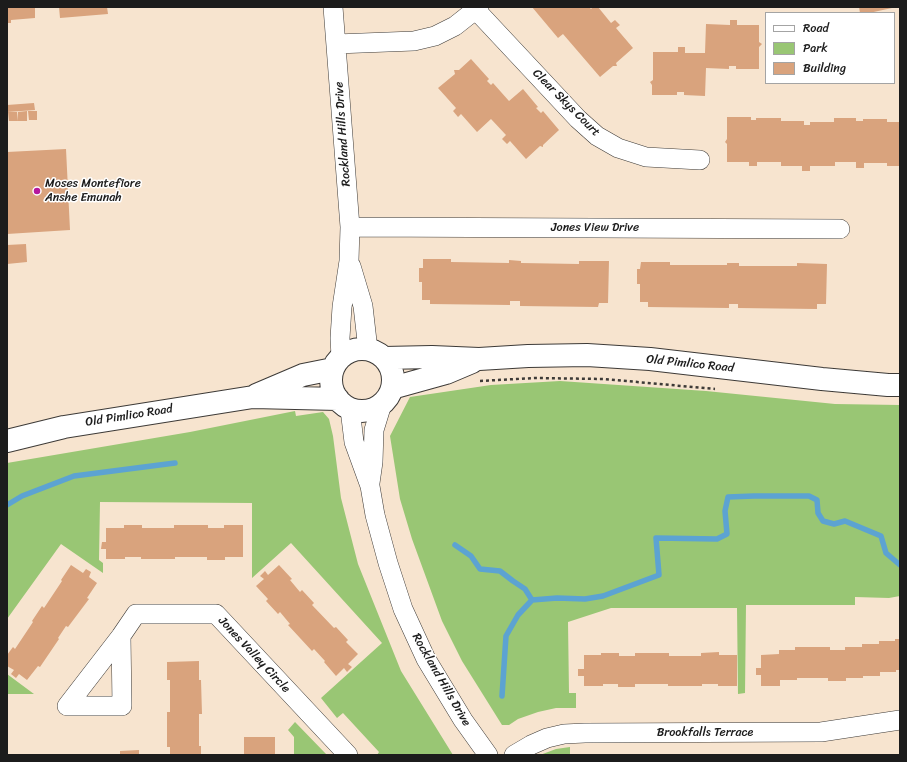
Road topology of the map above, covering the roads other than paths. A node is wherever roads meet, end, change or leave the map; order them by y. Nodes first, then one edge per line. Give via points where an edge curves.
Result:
1 (333, 7) edge
2 (477, 9) edge
3 (336, 44) junction
4 (700, 160) dead end
5 (350, 226) junction
6 (840, 229) dead end
7 (349, 261) junction
8 (376, 354) junction
9 (479, 359) junction
10 (337, 363) junction
11 (900, 385) edge
12 (253, 396) junction
13 (387, 396) junction
14 (344, 404) junction
15 (7, 441) edge
16 (370, 486) junction
17 (121, 636) dead end
18 (900, 720) edge
19 (348, 755) edge
20 (488, 755) edge
21 (514, 755) edge

1 - 3 street, Rockland Hills Drive
2 - 3 street via 455,26 435,36 414,41
2 - 4 street, Clear Skys Court via 578,119 597,136 618,148 646,157
3 - 5 street, Rockland Hills Drive
5 - 6 street, Jones View Drive
5 - 7 street, Rockland Hills Drive
7 - 8 street, Rockland Hills Drive
7 - 10 street, Rockland Hills Drive
8 - 9 street, Old Pimlico Road
8 - 10 street via 354,350
8 - 13 street via 388,363 393,375
9 - 11 street, Old Pimlico Road via 587,355 650,359 829,380
9 - 13 street, Old Pimlico Road
10 - 12 street, Old Pimlico Road
10 - 14 street via 332,384 334,392
12 - 14 street, Old Pimlico Road
12 - 15 street, Old Pimlico Road via 64,427
13 - 14 street via 370,410 364,411
13 - 16 street, Rockland Hills Drive via 374,430
14 - 16 street, Rockland Hills Drive
16 - 20 street, Rockland Hills Drive via 375,515 403,609 426,659 463,720
17 - 19 street, Jones Valley Circle via 136,614 216,614
18 - 21 street, Brookfalls Terrace via 821,732 564,734 547,738

